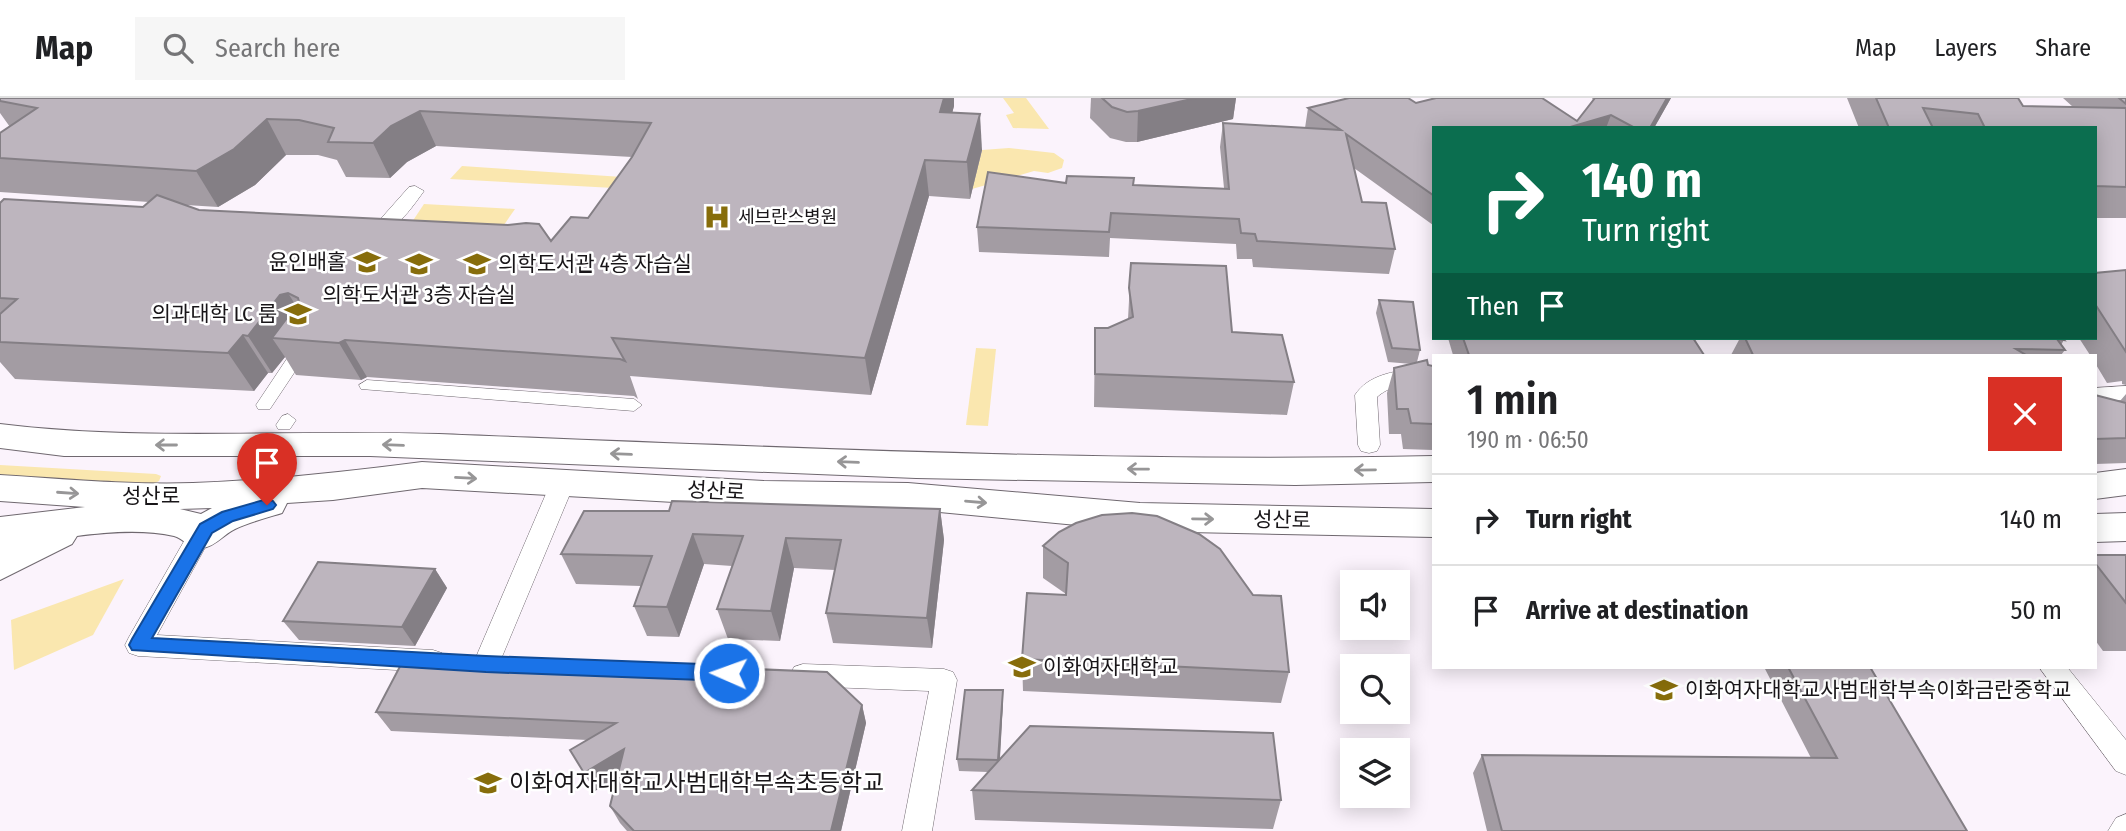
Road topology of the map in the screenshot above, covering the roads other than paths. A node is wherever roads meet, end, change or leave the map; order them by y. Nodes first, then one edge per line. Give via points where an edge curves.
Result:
1 (415, 191) dead end
2 (351, 234) edge
3 (311, 338) edge
4 (1432, 376) edge
5 (367, 385) dead end
6 (2126, 393) edge
7 (2097, 395) edge
8 (264, 405) dead end
9 (634, 405) dead end
10 (0, 436) edge
11 (1369, 444) dead end
12 (1432, 469) edge
13 (563, 482) junction
14 (2126, 482) edge
15 (2097, 486) edge
16 (333, 487) junction
17 (0, 488) edge
18 (193, 496) junction
19 (2126, 498) edge
20 (2097, 500) edge
21 (100, 519) junction
22 (1432, 523) edge
23 (2126, 527) edge
24 (2097, 528) edge
25 (0, 531) edge
26 (200, 535) junction
27 (0, 565) edge
28 (486, 664) junction
29 (514, 665) edge
30 (2054, 669) edge
31 (778, 674) edge
32 (2126, 762) edge
33 (917, 831) edge

1 - 2 street via 383,228
3 - 8 street
4 - 11 street via 1374,385 1366,395
5 - 9 street
6 - 7 street
12 -> 10 main road, 성산로 via 1295,472 930,465 370,444 64,444
16 -> 13 main road, 성산로 via 422,475
13 -> 22 main road, 성산로 via 764,494 908,496 1140,517
13 - 28 street
14 - 15 main road
16 - 18 main road, 성산로
16 - 26 main road via 228,517
17 -> 18 main road, 성산로
18 - 21 main road
19 - 20 main road
21 - 25 main road
21 - 26 main road via 174,521 188,524
21 - 27 main road via 38,542
23 - 24 main road
26 - 28 street via 138,645
28 - 29 street
30 - 32 street
31 - 33 street via 944,680

